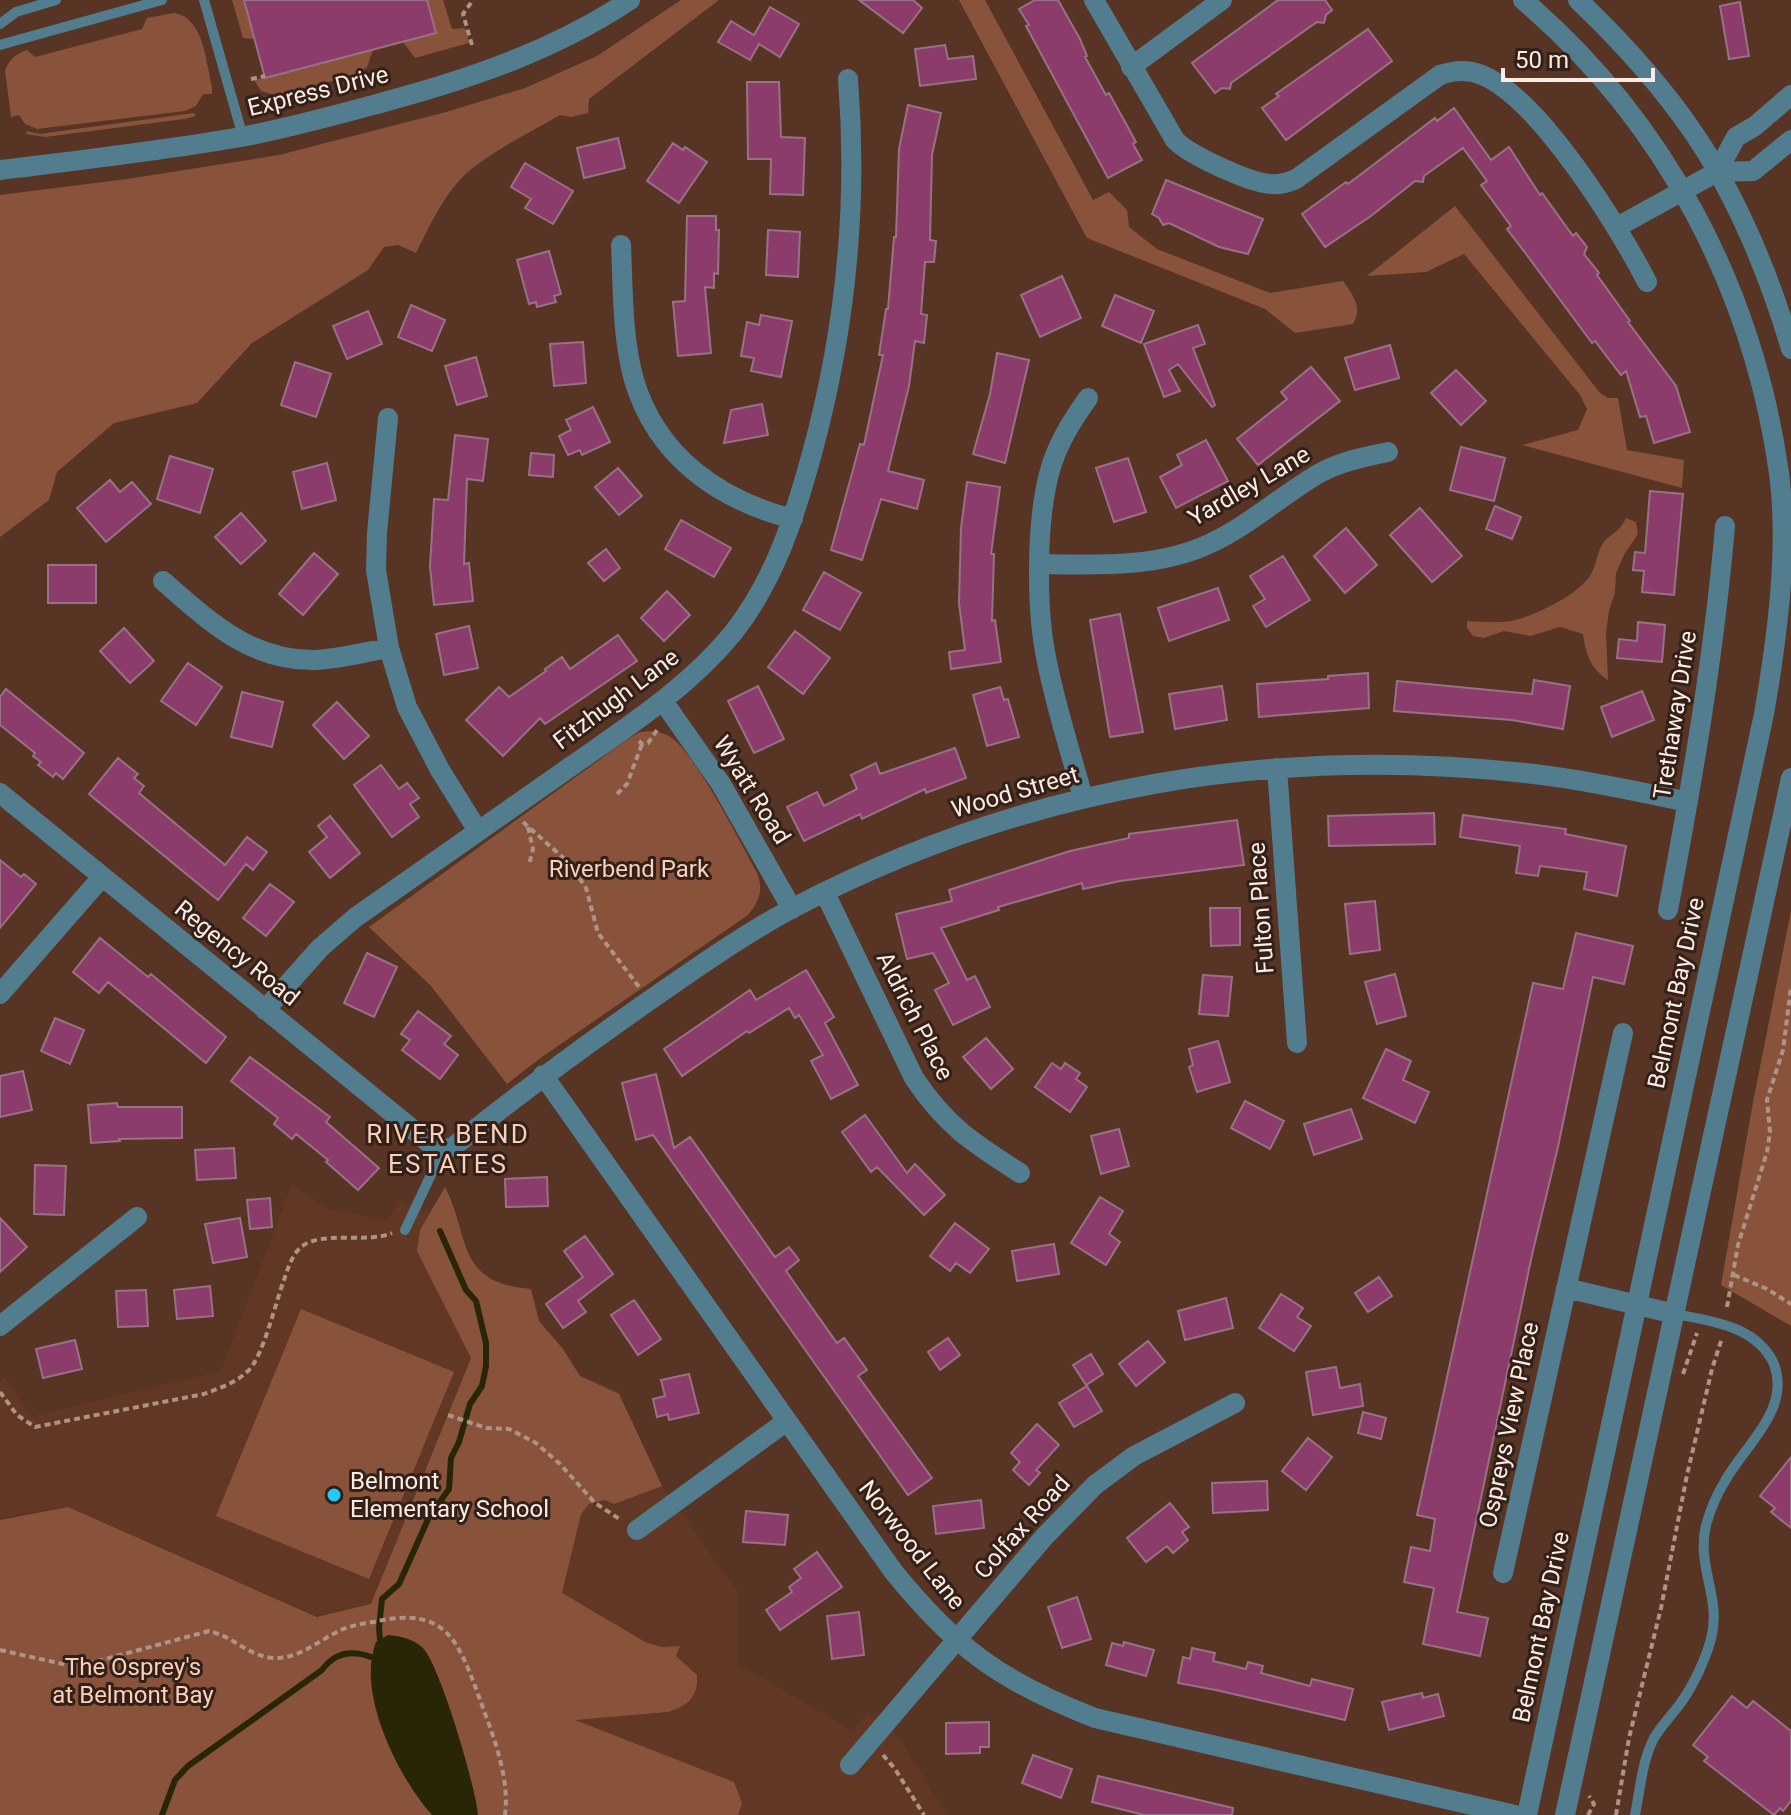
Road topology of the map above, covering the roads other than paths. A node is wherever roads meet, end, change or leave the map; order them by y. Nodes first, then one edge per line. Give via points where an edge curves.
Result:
1 (56, 0) edge
2 (162, 0) edge
3 (190, 0) edge
4 (630, 0) edge
5 (1094, 0) edge
6 (1222, 0) edge
7 (1523, 0) edge
8 (1578, 0) edge
9 (206, 5) edge
10 (0, 24) edge
11 (0, 45) edge
12 (1131, 67) junction
13 (848, 79) dead end
14 (1791, 95) edge
15 (243, 137) junction
16 (1791, 140) edge
17 (0, 170) edge
18 (1717, 172) junction
19 (1684, 189) junction
20 (1617, 227) junction
21 (621, 245) dead end
22 (1647, 282) dead end
23 (1791, 349) edge
24 (1088, 398) dead end
25 (388, 418) dead end
26 (1388, 452) dead end
27 (1785, 474) edge
28 (793, 519) junction
29 (1725, 526) dead end
30 (1040, 564) junction
31 (163, 581) dead end
32 (389, 648) junction
33 (663, 701) junction
34 (1277, 768) junction
35 (1791, 778) edge
36 (0, 793) edge
37 (1083, 798) junction
38 (1688, 802) junction
39 (478, 831) junction
40 (102, 877) junction
41 (825, 893) junction
42 (792, 909) junction
43 (1668, 910) dead end
44 (0, 994) edge
45 (265, 1010) junction
46 (1623, 1033) dead end
47 (1297, 1043) dead end
48 (543, 1075) junction
49 (443, 1149) junction
50 (1020, 1173) dead end
51 (137, 1217) dead end
52 (406, 1227) road end
53 (1566, 1288) junction
54 (1635, 1304) junction
55 (1675, 1314) junction
56 (0, 1326) edge
57 (1235, 1403) dead end
58 (787, 1421) junction
59 (637, 1530) road end
60 (1503, 1573) dead end
61 (956, 1641) junction
62 (850, 1765) dead end
63 (1466, 1810) edge
64 (1515, 1815) edge
65 (1527, 1815) edge
66 (1565, 1815) edge
67 (1635, 1815) edge

1 - 10 lane via 16,12
2 - 11 lane
3 - 9 lane
4 - 15 street, Express Drive via 566,37 451,84
5 - 12 street
6 - 12 street
7 - 19 street via 1617,96
8 - 18 street via 1678,112
9 - 15 lane
12 - 20 street via 1182,148 1272,184 1309,171 1440,75 1463,71 1485,76 1543,126
13 - 28 street, Fitzhugh Lane via 852,172 837,338 818,434
14 - 18 street via 1736,137
15 - 17 street, Express Drive
16 - 18 street via 1753,171
18 - 19 street
18 - 23 street via 1765,273
19 - 20 street
19 - 27 street, Belmont Bay Drive via 1725,271 1752,348
20 - 22 street
21 - 28 street via 630,360 641,401 655,427 682,462 708,484 738,501
24 - 30 street via 1049,473
25 - 32 street via 376,570
26 - 30 street, Yardley Lane via 1317,475 1208,544 1112,565
27 - 54 street, Belmont Bay Drive via 1772,666
28 - 33 street, Fitzhugh Lane via 746,614 710,658
29 - 38 street, Trethaway Drive via 1717,622
30 - 37 street via 1046,660
31 - 32 street via 256,651 313,660
32 - 39 street via 407,707
33 - 39 street, Fitzhugh Lane
33 - 42 street, Wyatt Road via 721,784
34 - 37 street, Wood Street via 1187,777
34 - 38 street, Wood Street via 1476,768
34 - 47 street, Fulton Place
35 - 55 street
36 - 40 street, Regency Road
37 - 41 street, Wood Street via 944,840
38 - 43 street, Trethaway Drive
39 - 45 street, Fitzhugh Lane via 339,931
40 - 44 street
40 - 45 street, Regency Road
41 - 42 street, Wood Street
41 - 50 street, Aldrich Place via 932,1105 969,1141
42 - 48 street, Wood Street via 715,955
45 - 49 street, Regency Road
46 - 53 street, Ospreys View Place
48 - 49 street, Wood Street via 453,1147
48 - 58 street, Norwood Lane
49 - 52 lane
51 - 56 street
53 - 54 street
53 - 60 street, Ospreys View Place
54 - 55 street
54 - 65 street, Belmont Bay Drive
55 - 66 street
55 - 67 lane via 1718,1322 1751,1337 1772,1359 1780,1387 1771,1414 1726,1480 1706,1525 1704,1560 1716,1611 1711,1639 1681,1703 1653,1741
57 - 61 street, Colfax Road via 1134,1456 1095,1485
58 - 59 street
58 - 61 street, Norwood Lane via 893,1571
61 - 62 street, Colfax Road
61 - 63 street, Norwood Lane via 1011,1681 1095,1718
63 - 64 street, Norwood Lane

